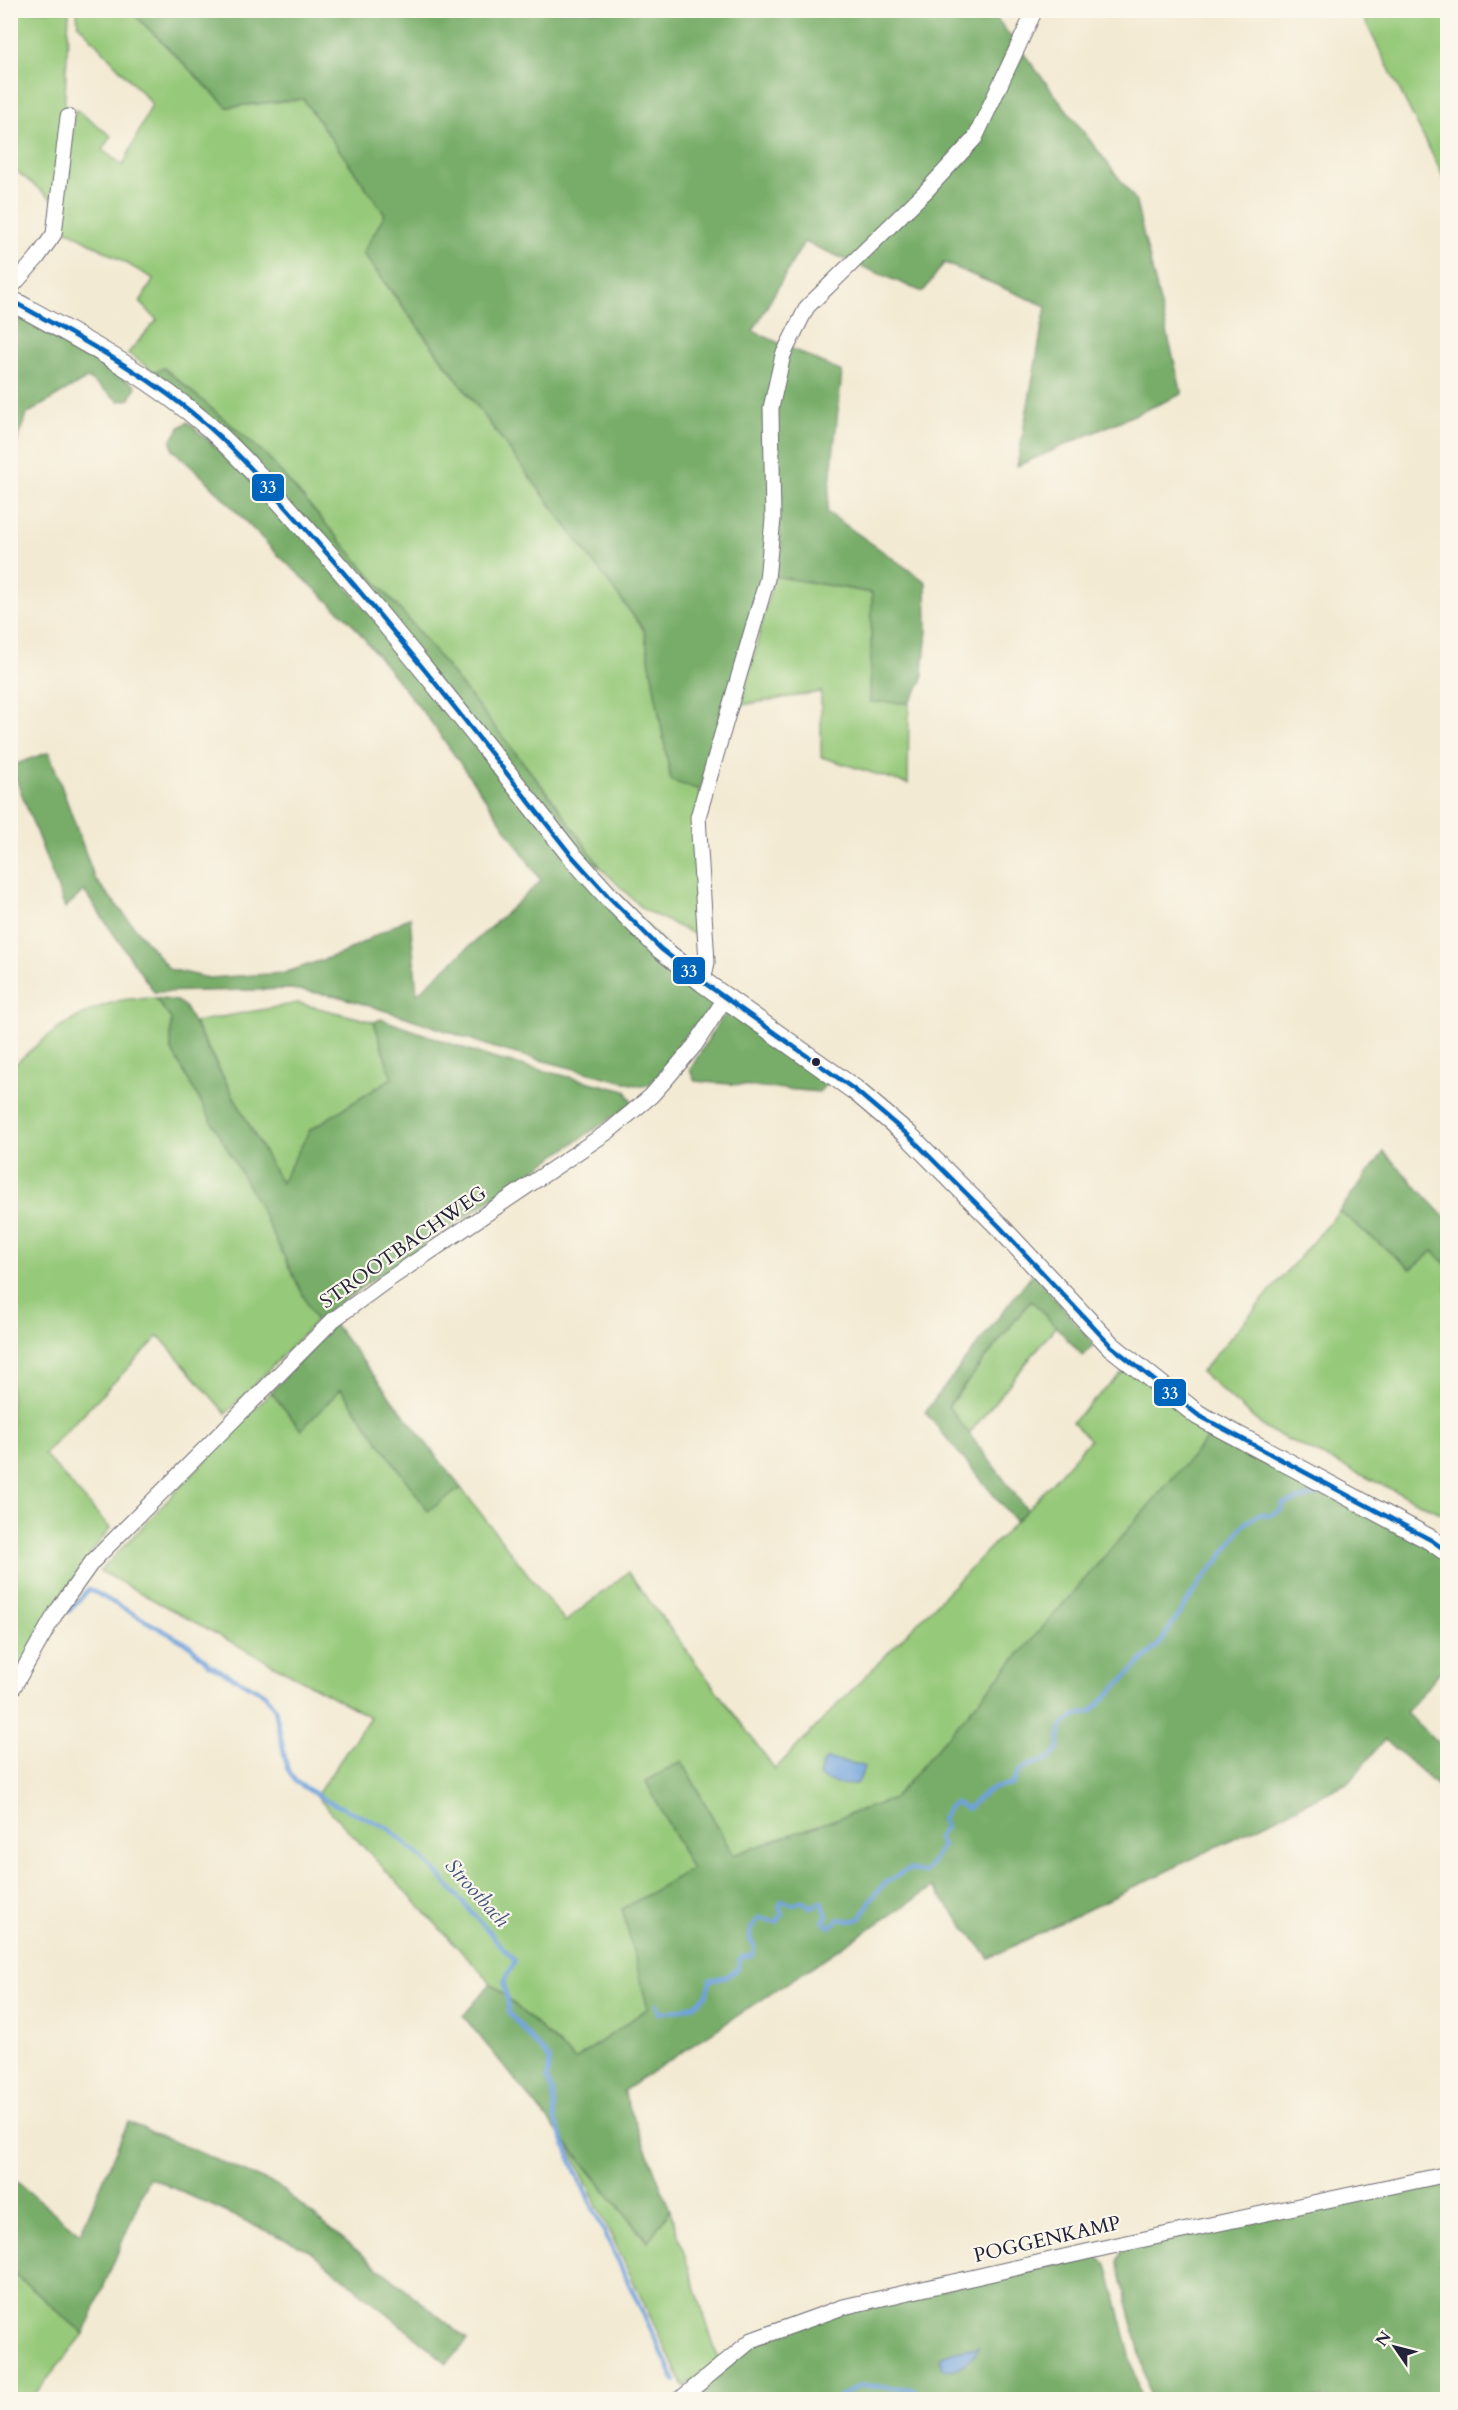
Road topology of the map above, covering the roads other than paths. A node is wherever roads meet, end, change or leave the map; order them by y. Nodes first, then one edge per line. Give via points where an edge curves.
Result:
1 (1035, 10) edge
2 (68, 117) dead end
3 (10, 289) edge
4 (10, 300) edge
5 (703, 982) junction
6 (726, 997) junction
7 (1448, 1552) edge
8 (10, 1693) edge
9 (1448, 2174) edge
10 (680, 2400) edge

1 - 5 street via 975,138 807,307 783,355 771,408 773,519 767,579 698,817 707,962
2 - 3 street via 54,234
4 - 5 street via 164,392 257,473 360,591 579,863 661,949
5 - 6 street
6 - 7 street via 855,1090 908,1135 1111,1346 1198,1415
6 - 8 street, STROOTBACHWEG via 696,1045 651,1096 609,1131 333,1320 92,1562 57,1611
9 - 10 street, POGGENKAMP via 843,2307 752,2340

